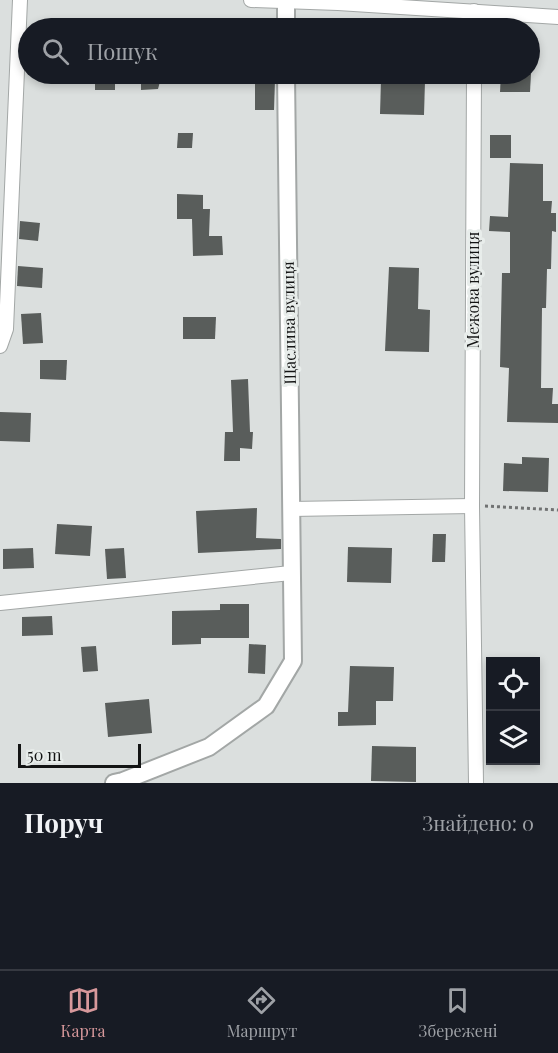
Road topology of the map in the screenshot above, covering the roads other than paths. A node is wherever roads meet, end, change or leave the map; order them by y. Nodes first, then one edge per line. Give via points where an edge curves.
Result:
1 (20, 0) edge
2 (251, 0) edge
3 (286, 1) edge
4 (339, 1) edge
5 (474, 11) junction
6 (558, 17) edge
7 (19, 18) edge
8 (286, 18) edge
9 (474, 18) edge
10 (18, 47) edge
11 (286, 84) edge
12 (474, 84) edge
13 (0, 346) edge
14 (472, 506) junction
15 (291, 509) junction
16 (291, 573) junction
17 (0, 603) edge
18 (114, 783) edge
19 (476, 783) edge

1 - 7 street
2 - 3 street
3 - 4 street
3 - 8 street
4 - 5 street
5 - 6 street
5 - 9 street
10 - 13 street via 6,329
11 - 15 street, Щаслива вулиця
12 - 14 street, Межова вулиця
14 - 15 street
14 - 19 street, Межова вулиця
15 - 16 street, Щаслива вулиця
16 - 17 street
16 - 18 street, Щаслива вулиця via 293,661 266,706 209,747

